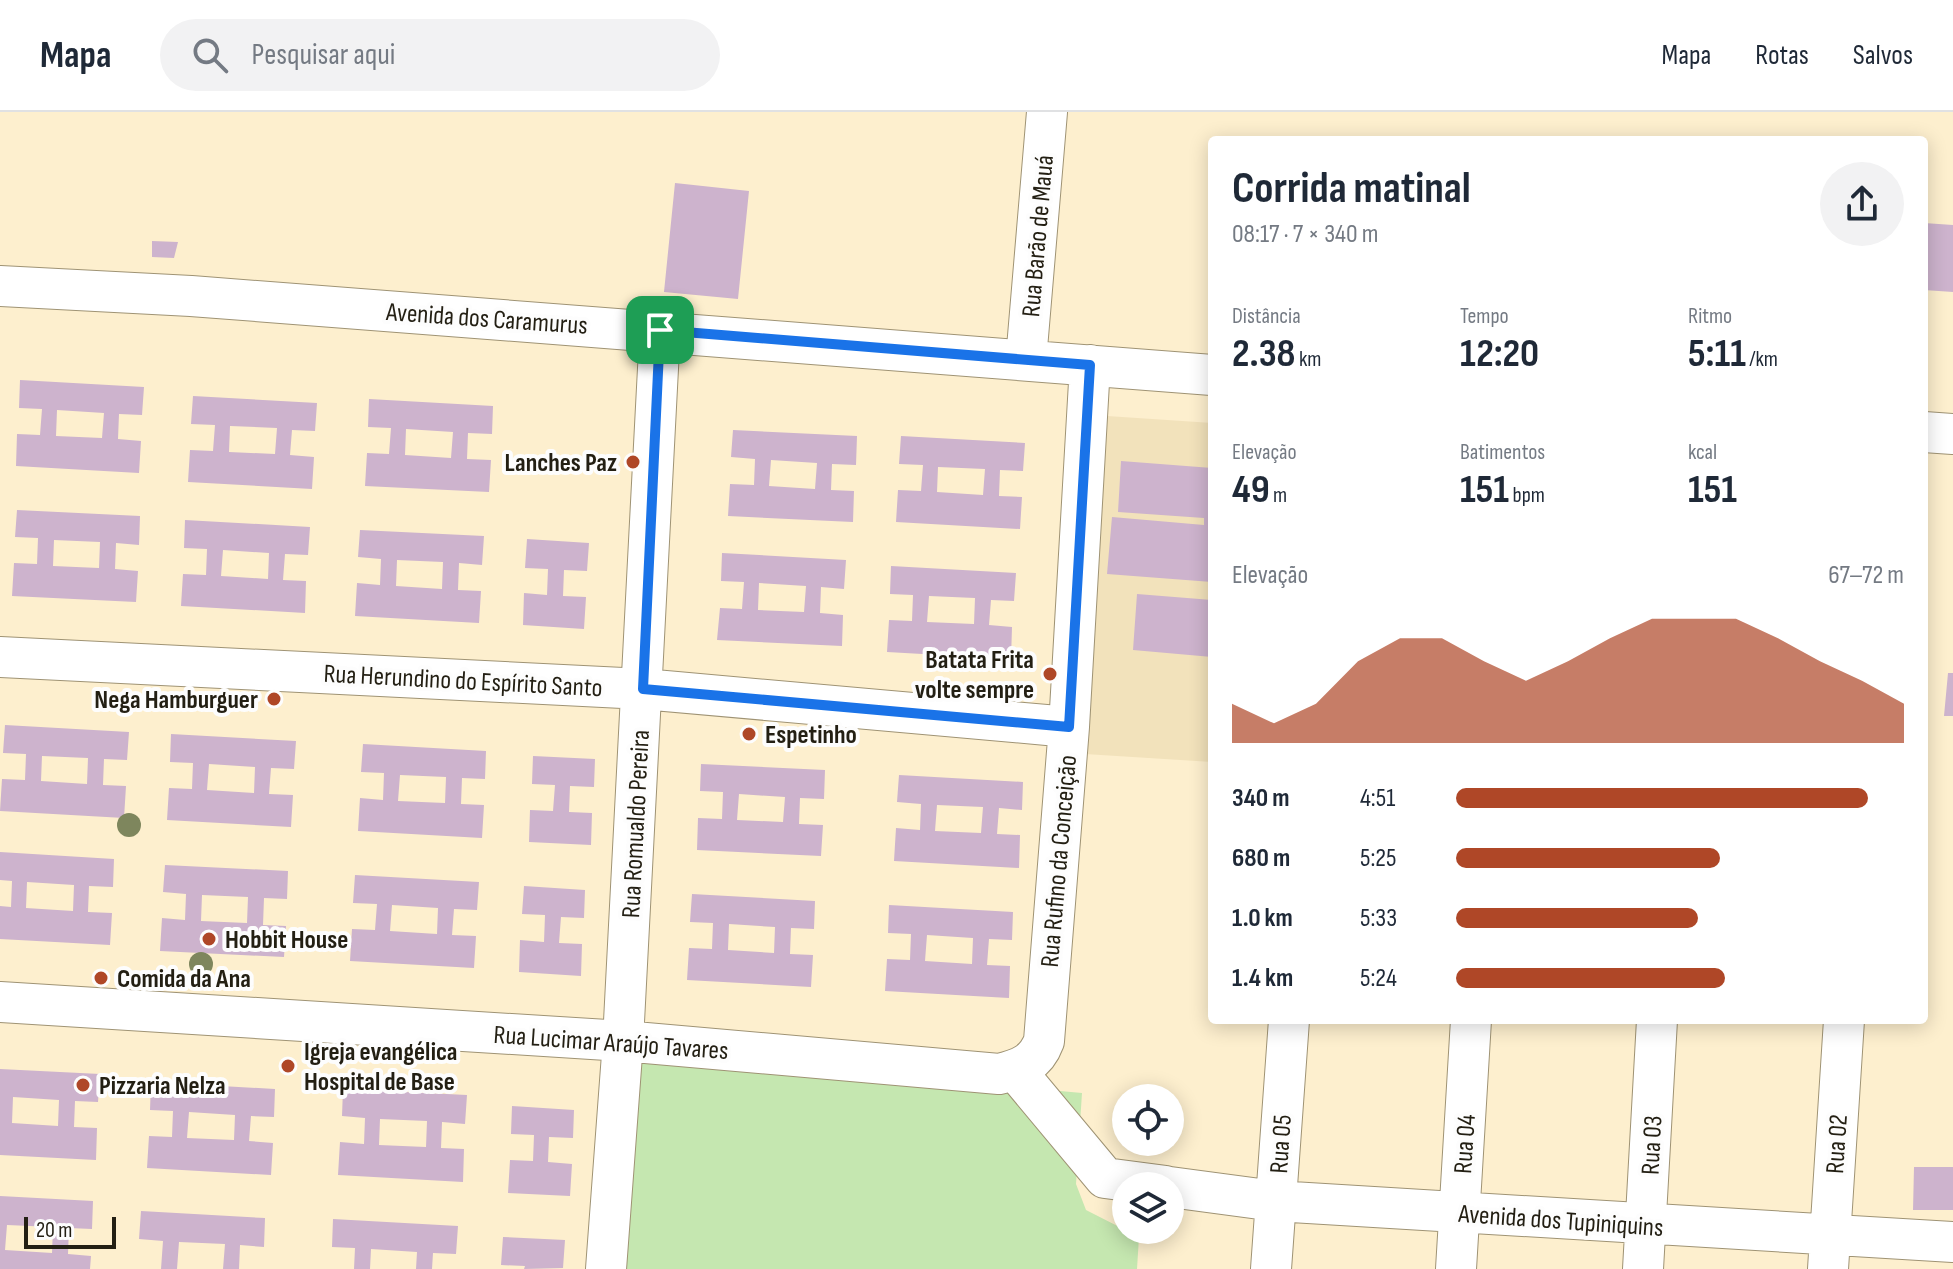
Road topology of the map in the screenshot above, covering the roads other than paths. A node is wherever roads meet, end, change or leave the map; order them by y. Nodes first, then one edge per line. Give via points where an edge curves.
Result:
1 (1047, 112) edge
2 (0, 286) edge
3 (660, 330) junction
4 (1026, 360) junction
5 (1090, 365) junction
6 (1208, 375) edge
7 (1928, 432) edge
8 (1953, 434) edge
9 (0, 657) edge
10 (643, 689) junction
11 (1069, 727) junction
12 (0, 1002) edge
13 (1289, 1024) edge
14 (1471, 1024) edge
15 (1657, 1024) edge
16 (1844, 1024) edge
17 (623, 1041) junction
18 (1022, 1067) junction
19 (1112, 1179) edge
20 (1184, 1188) edge
21 (1275, 1201) junction
22 (1460, 1214) junction
23 (1646, 1226) junction
24 (1953, 1242) edge
25 (1829, 1252) edge
26 (606, 1269) edge
27 (1271, 1269) edge
28 (1456, 1269) edge
29 (1643, 1269) edge

1 - 4 street, Rua Barão de Mauá
2 - 3 street, Avenida dos Caramurus
3 - 4 street, Avenida dos Caramurus
3 - 10 street, Rua Romualdo Pereira
4 - 5 street, Avenida dos Caramurus
5 - 6 street, Avenida dos Caramurus
5 - 11 street, Rua Rufino da Conceição
7 - 8 street
9 - 10 street, Rua Herundino do Espírito Santo
10 - 11 street, Rua Herundino do Espírito Santo
10 - 17 street, Rua Romualdo Pereira
11 - 18 street, Rua Rufino da Conceição via 1044,1041 1039,1054
12 - 17 street, Rua Lucimar Araújo Tavares
13 - 21 street, Rua 05
14 - 22 street, Rua 04
15 - 23 street, Rua 03
16 - 25 street, Rua 02
17 - 18 street, Rua Lucimar Araújo Tavares via 999,1074
17 - 26 street, Rua Romualdo Pereira
18 - 19 street, Avenida dos Tupiniquins via 1105,1178
20 - 21 street, Avenida dos Tupiniquins
21 - 22 street, Avenida dos Tupiniquins
21 - 27 street, Rua 05
22 - 23 street, Avenida dos Tupiniquins
22 - 28 street, Rua 04
23 - 25 street, Avenida dos Tupiniquins
23 - 29 street, Rua 03
24 - 25 street, Avenida dos Tupiniquins

